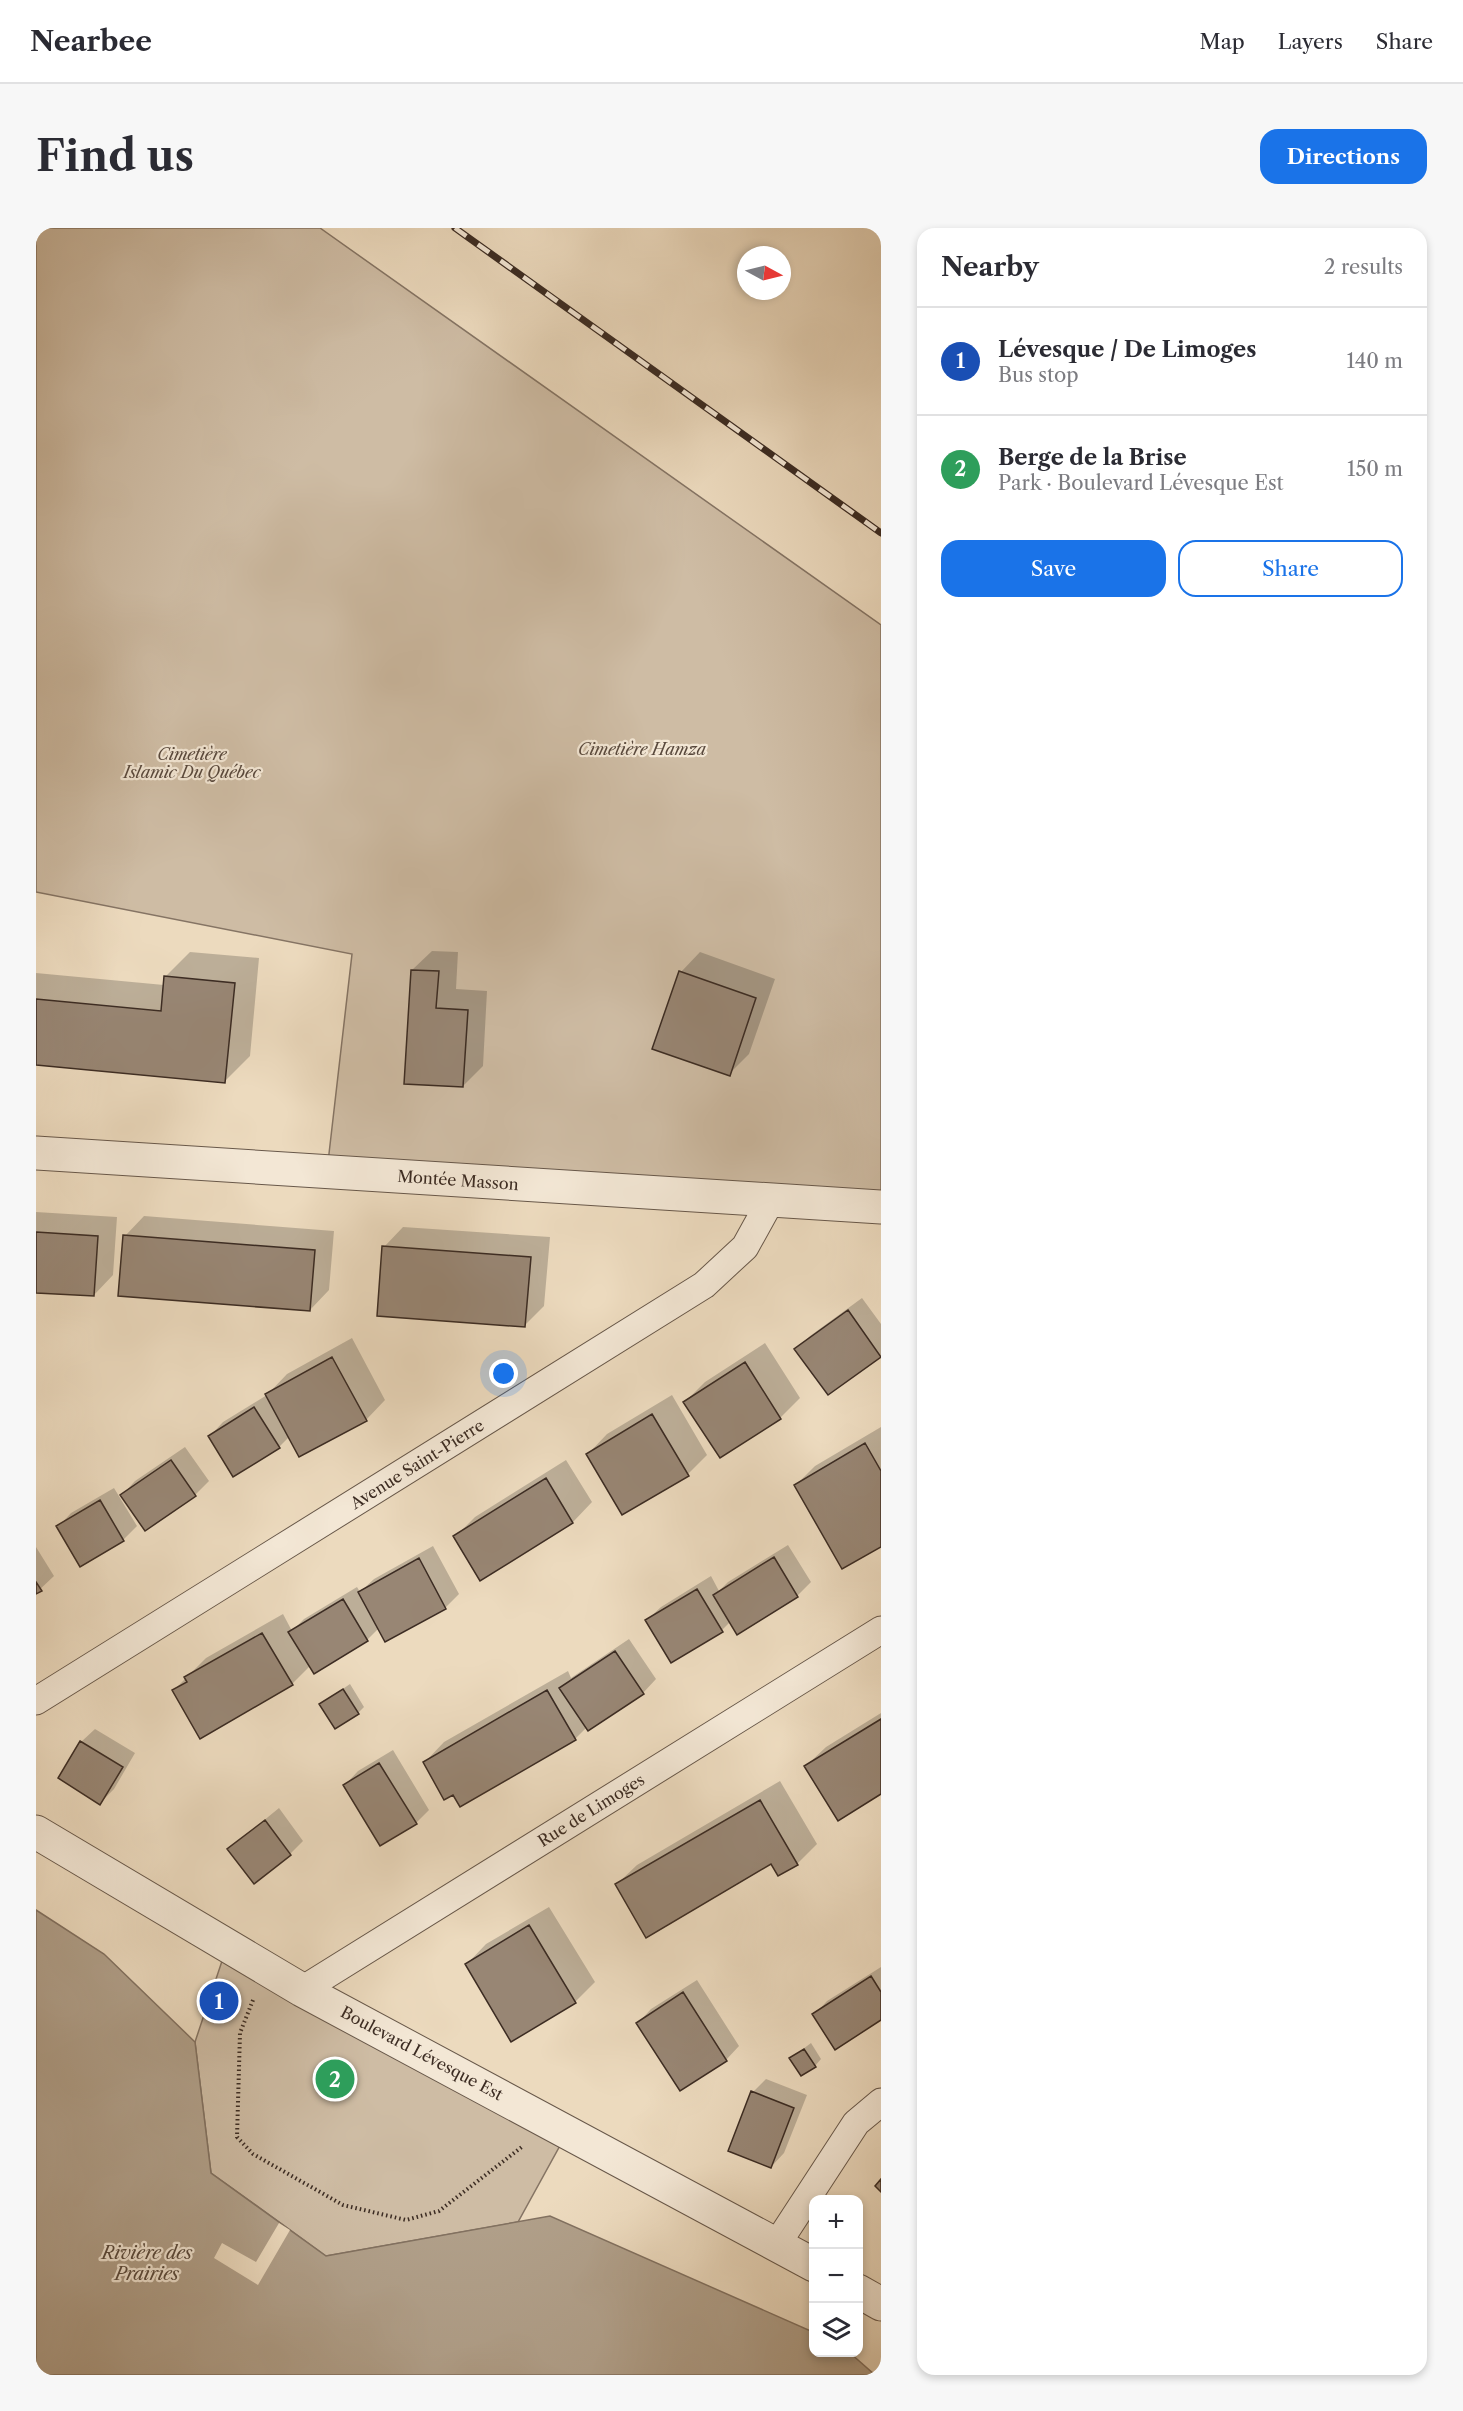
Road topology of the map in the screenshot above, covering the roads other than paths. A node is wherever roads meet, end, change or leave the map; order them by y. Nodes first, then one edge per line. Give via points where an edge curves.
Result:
1 (36, 1153) edge
2 (771, 1200) junction
3 (881, 1207) edge
4 (881, 1630) edge
5 (36, 1701) edge
6 (36, 1832) edge
7 (302, 1990) junction
8 (881, 2102) edge
9 (777, 2244) junction
10 (809, 2263) edge
11 (863, 2294) edge
12 (881, 2304) edge

1 - 2 street, Montée Masson
2 - 3 street, Montée Masson
2 - 5 street, Avenue Saint-Pierre via 745,1246 704,1285
4 - 7 street, Rue de Limoges
6 - 7 street, Boulevard Lévesque Est
7 - 9 street, Boulevard Lévesque Est
8 - 9 street via 856,2123
9 - 10 street, Boulevard Lévesque Est
11 - 12 street

